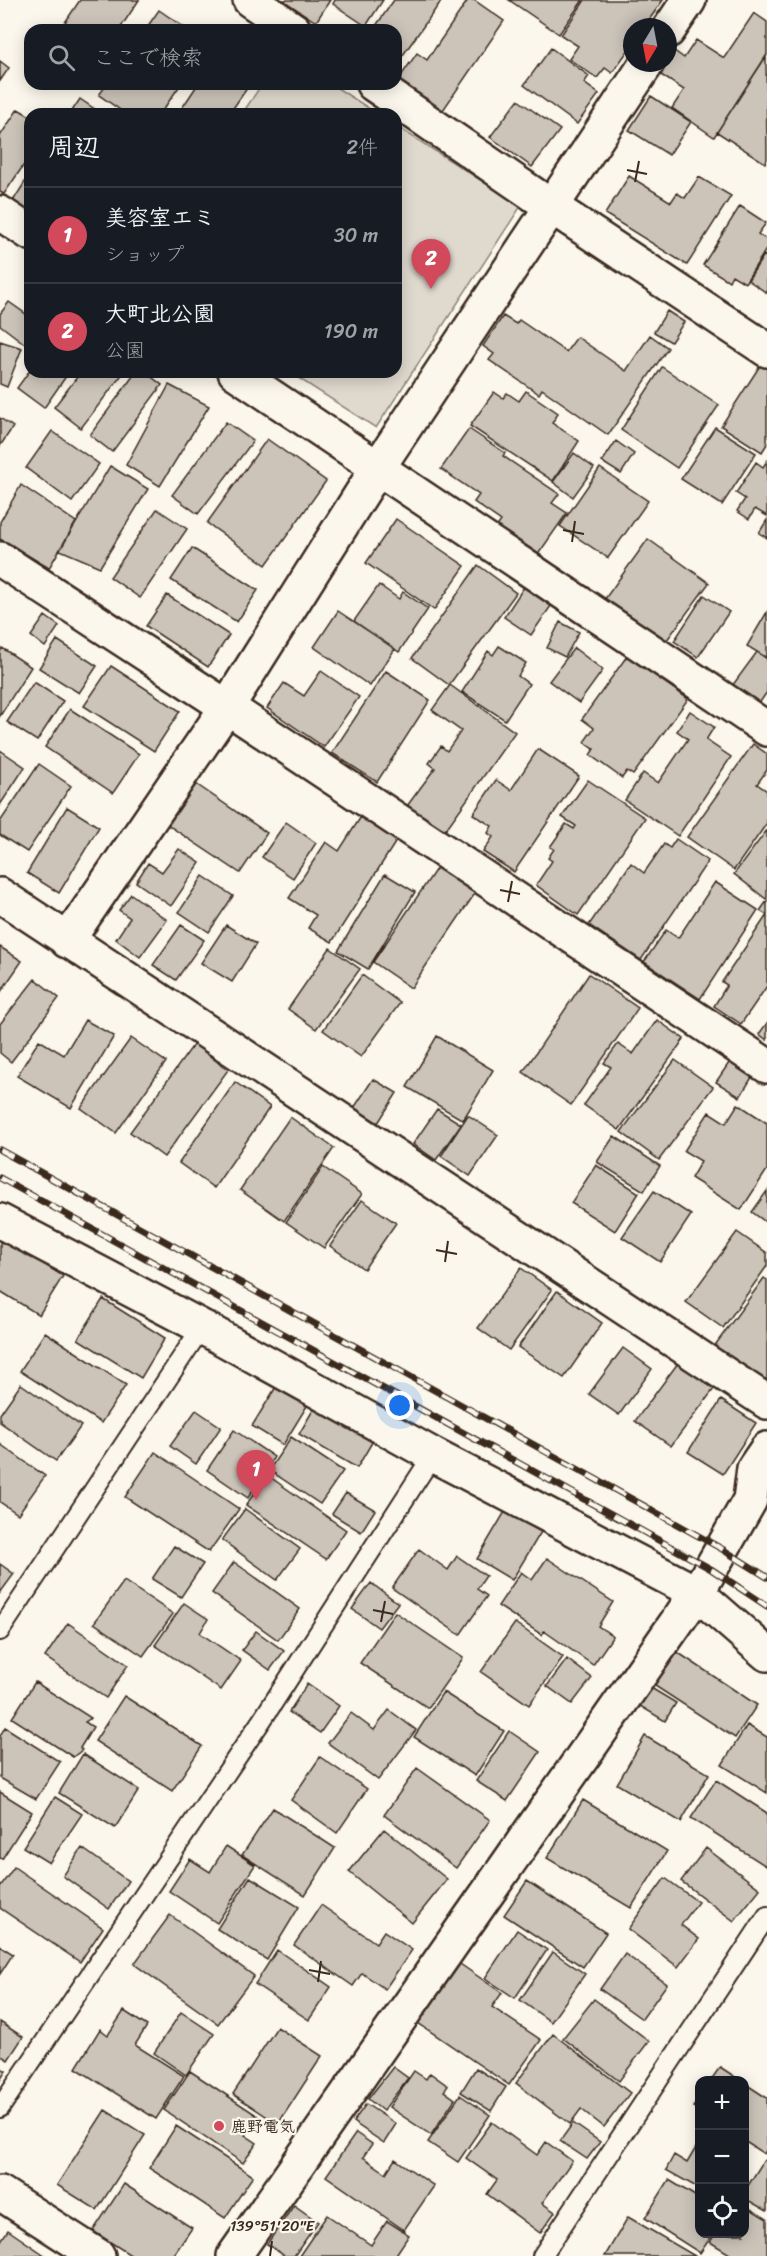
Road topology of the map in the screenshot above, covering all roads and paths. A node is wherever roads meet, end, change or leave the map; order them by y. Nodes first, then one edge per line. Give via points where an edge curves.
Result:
1 (250, 0) edge
2 (689, 0) edge
3 (677, 18) edge
4 (285, 24) edge
5 (641, 72) edge
6 (382, 90) edge
7 (552, 207) junction
8 (0, 213) edge
9 (24, 229) edge
10 (767, 350) edge
11 (244, 378) edge
12 (377, 469) junction
13 (0, 559) edge
14 (227, 707) junction
15 (767, 729) edge
16 (0, 895) edge
17 (68, 940) junction
18 (767, 1066) edge
19 (0, 1221) edge
20 (202, 1327) junction
21 (767, 1402) edge
22 (767, 1449) edge
23 (433, 1455) junction
24 (697, 1593) junction
25 (0, 1631) edge
26 (767, 1654) edge
27 (767, 1916) edge
28 (0, 2108) edge
29 (0, 2193) edge
30 (98, 2256) edge
31 (234, 2256) edge
32 (542, 2256) edge

1 - 4 street
2 - 3 street
5 - 7 street
6 - 7 street
7 - 10 street
7 - 12 street
8 - 9 street
11 - 12 street
12 - 14 street
12 - 15 street
13 - 14 street
14 - 17 street
14 - 18 street
16 - 17 street
17 - 21 street
19 - 20 street
20 - 23 street
20 - 25 lane
22 - 24 street via 754,1468 750,1500
23 - 24 street
23 - 28 lane via 262,1720
24 - 26 street
24 - 31 street
27 - 32 lane
29 - 30 street

